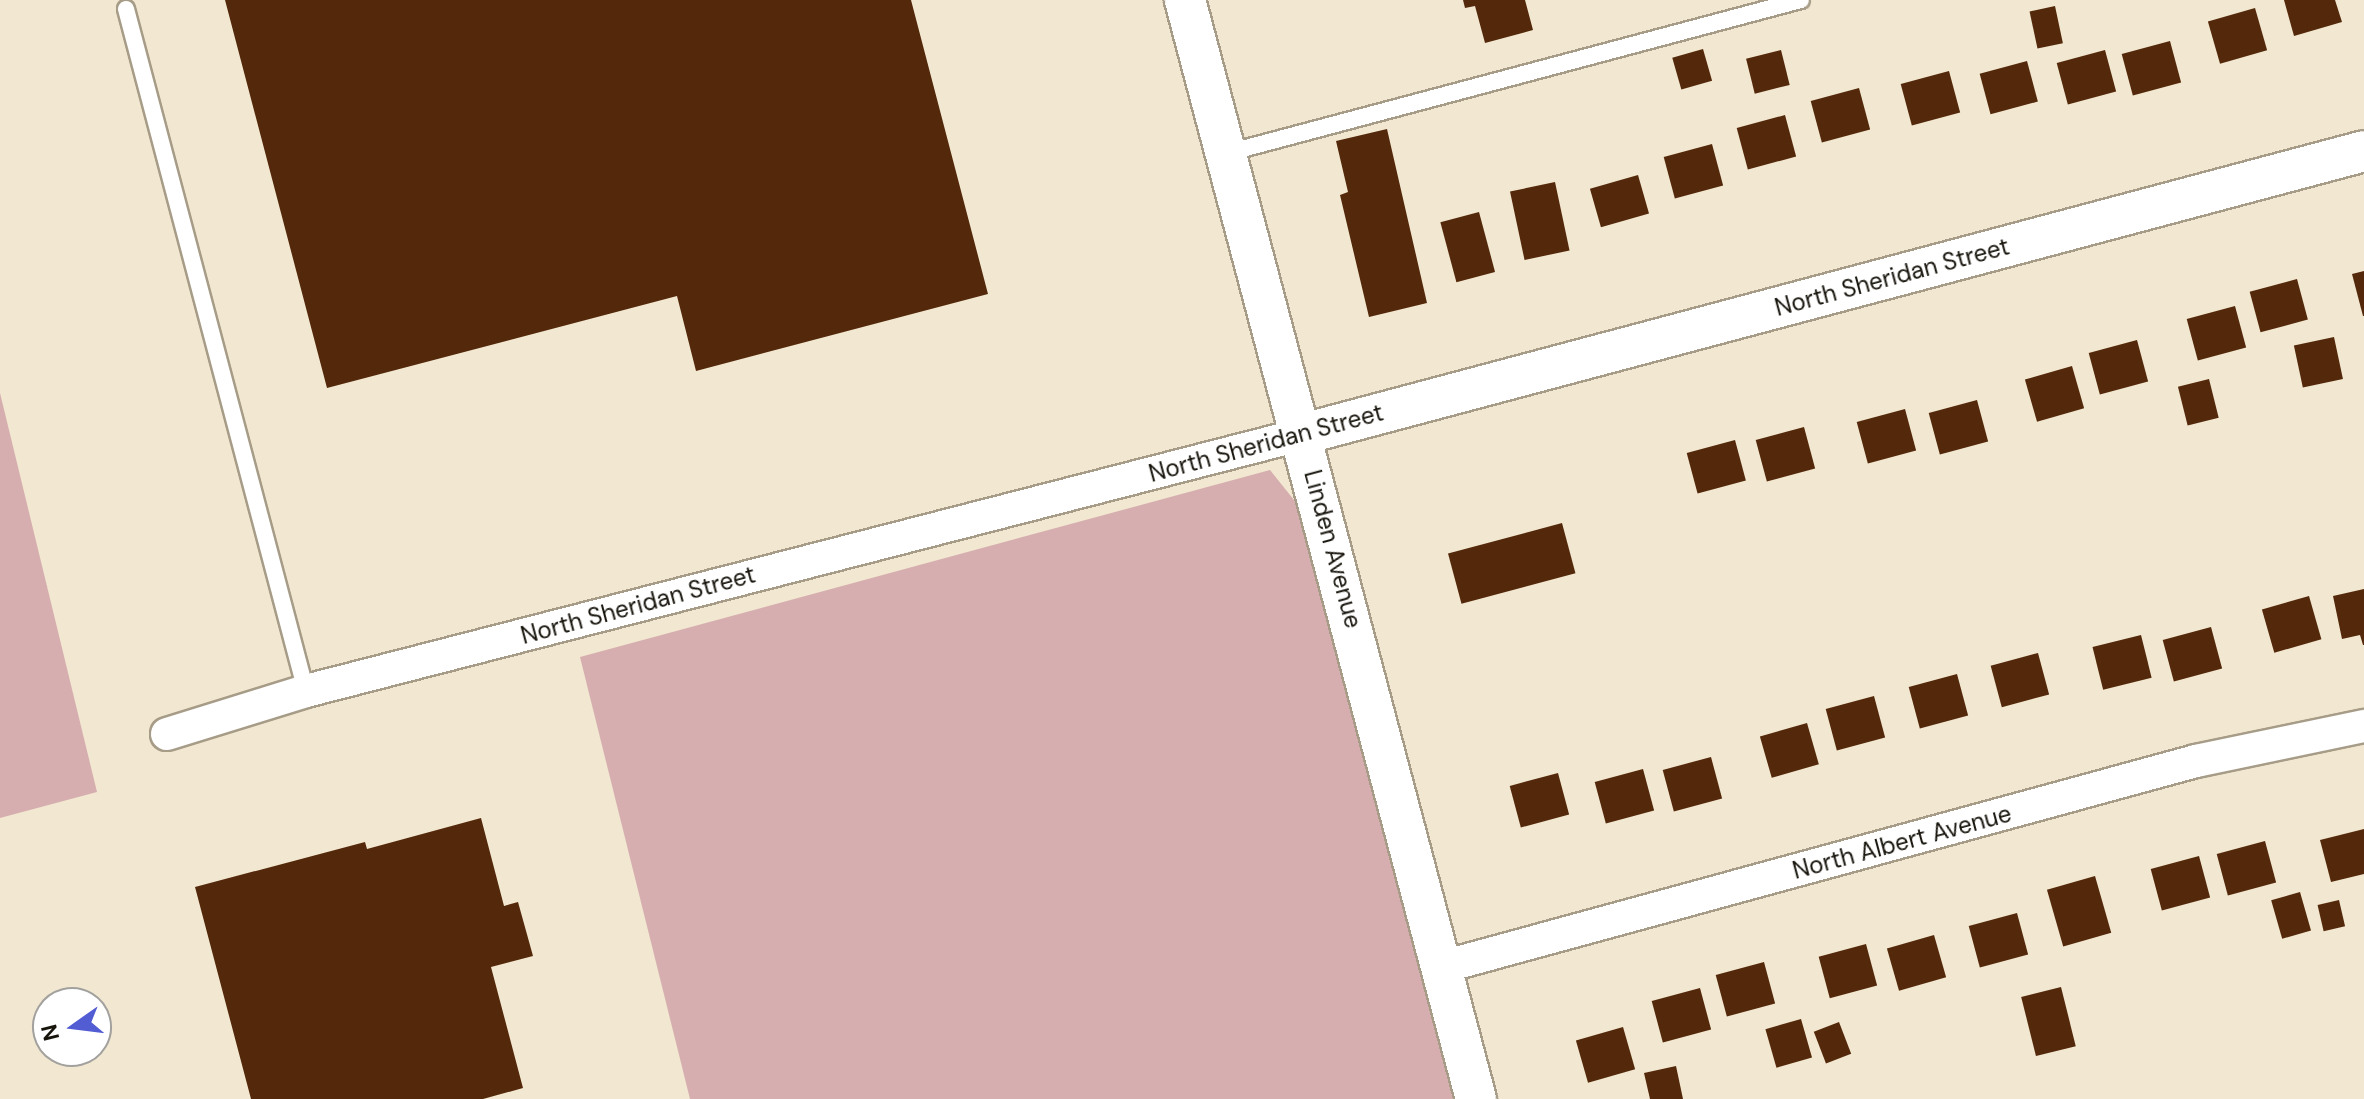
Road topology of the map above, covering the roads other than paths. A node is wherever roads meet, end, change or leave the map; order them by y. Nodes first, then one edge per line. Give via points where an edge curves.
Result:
1 (1185, 0) edge
2 (1801, 0) edge
3 (126, 9) dead end
4 (2364, 151) edge
5 (1225, 154) junction
6 (1303, 434) junction
7 (306, 691) junction
8 (2364, 726) edge
9 (167, 734) dead end
10 (1442, 967) junction
11 (1476, 1099) edge

1 - 5 street, Linden Avenue
2 - 5 lane
3 - 7 lane
4 - 6 street, North Sheridan Street
5 - 6 street, Linden Avenue
6 - 7 street, North Sheridan Street
6 - 10 street, Linden Avenue
7 - 9 street, North Sheridan Street
8 - 10 street, North Albert Avenue via 2196,761
10 - 11 street, Linden Avenue

